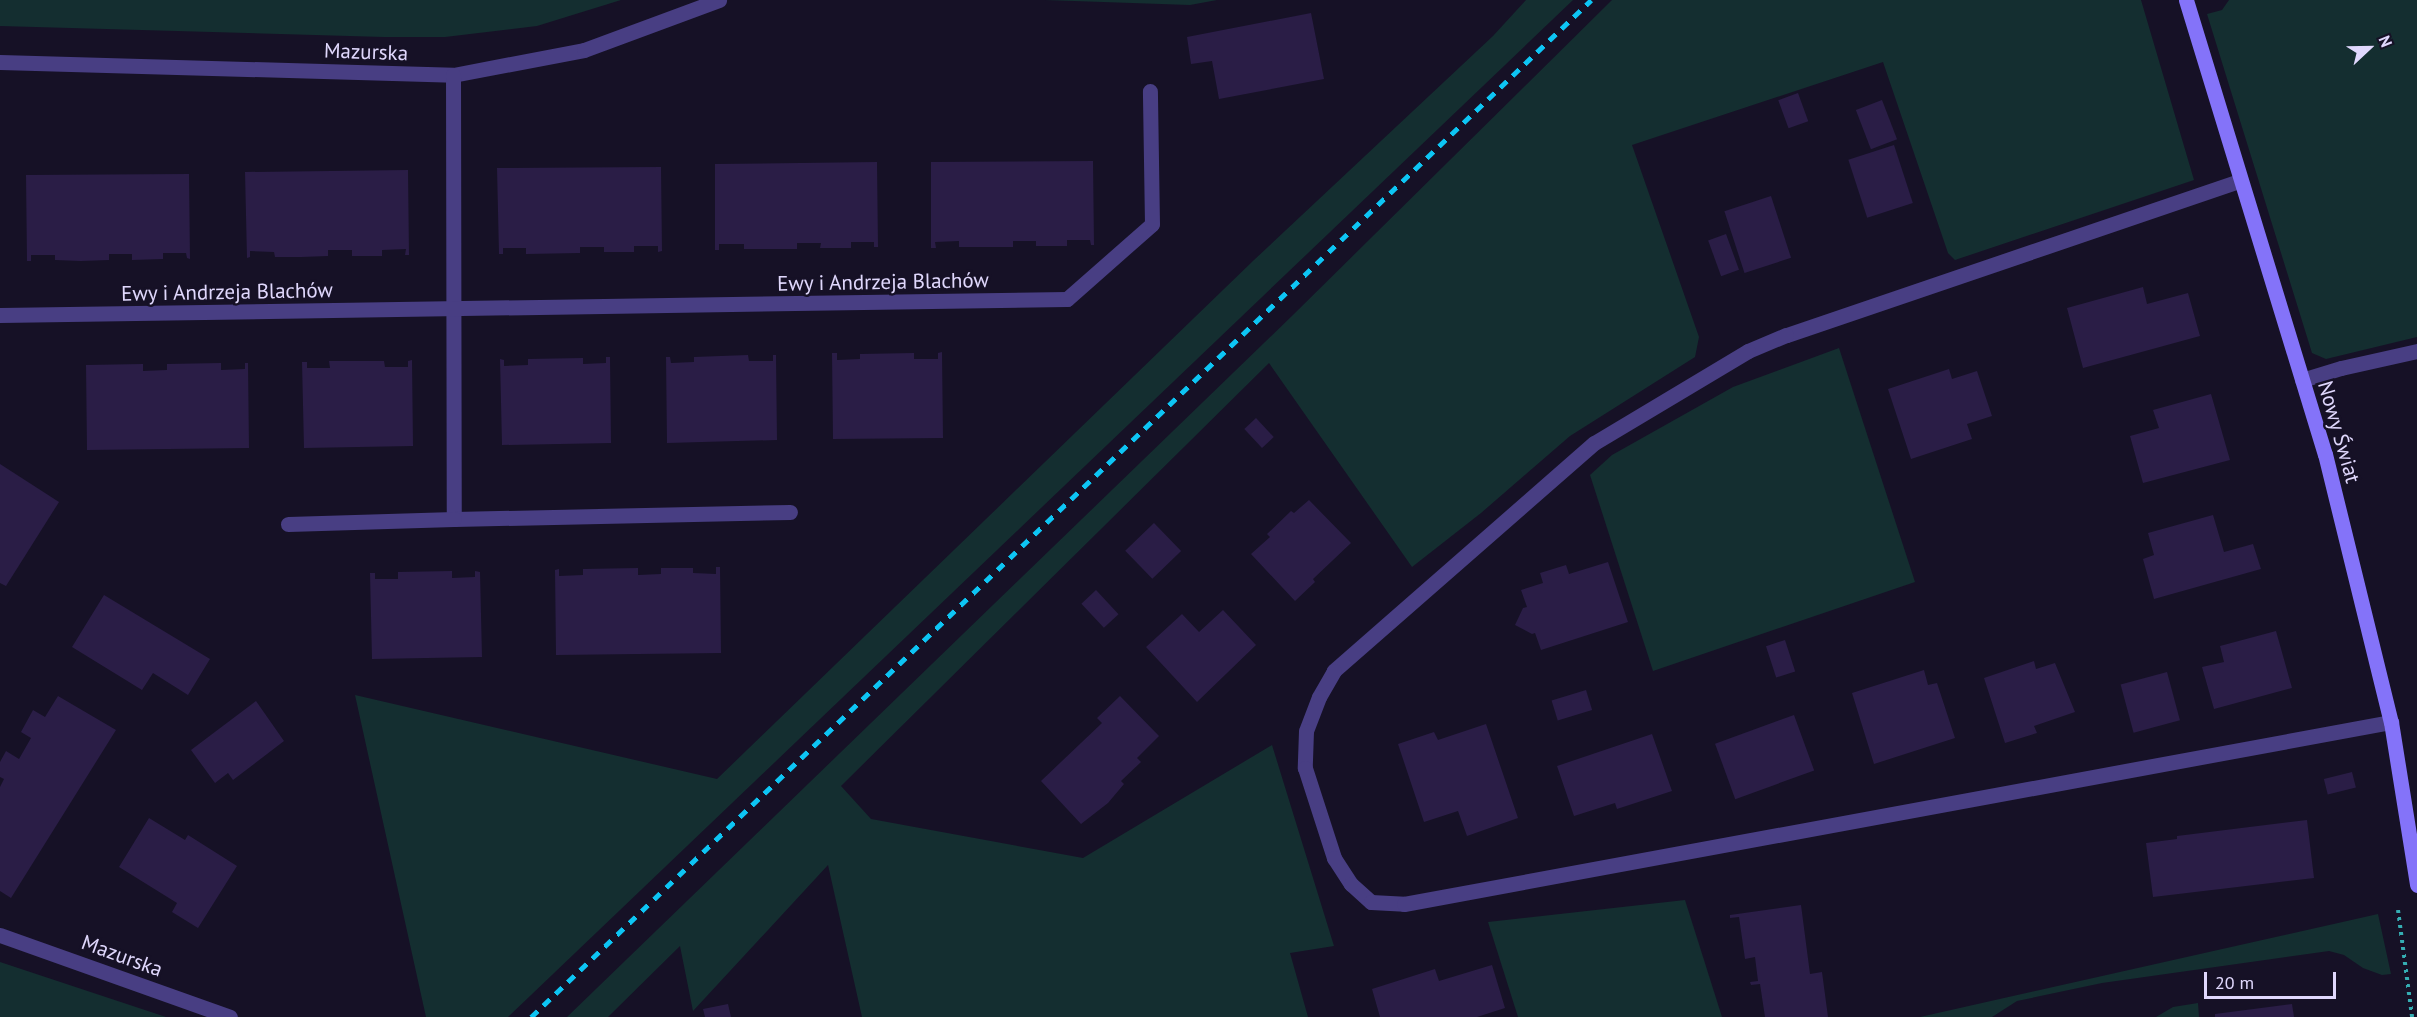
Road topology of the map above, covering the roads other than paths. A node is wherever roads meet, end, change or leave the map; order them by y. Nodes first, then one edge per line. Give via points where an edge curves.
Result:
1 (719, 0) edge
2 (2186, 0) edge
3 (0, 62) edge
4 (453, 75) junction
5 (1150, 92) dead end
6 (2239, 181) junction
7 (454, 310) junction
8 (0, 315) edge
9 (2417, 351) edge
10 (2302, 380) junction
11 (790, 512) dead end
12 (454, 519) junction
13 (288, 524) dead end
14 (2391, 722) junction
15 (2417, 885) edge
16 (0, 935) edge
17 (230, 1017) edge

1 - 4 street, Mazurska via 584,50
2 - 6 street, Nowy Świat
3 - 4 street, Mazurska
4 - 7 street
5 - 7 street, Ewy i Andrzeja Blachów via 1152,224 1067,299
6 - 10 street, Nowy Świat
6 - 14 street via 1786,335 1748,351 1594,443 1334,671 1306,731 1305,768 1334,858 1351,885 1371,902 1404,904
7 - 8 street, Ewy i Andrzeja Blachów
7 - 12 street
9 - 10 street
10 - 14 street, Nowy Świat via 2325,454
11 - 12 street
12 - 13 street
14 - 15 street, Nowy Świat
16 - 17 street, Mazurska

